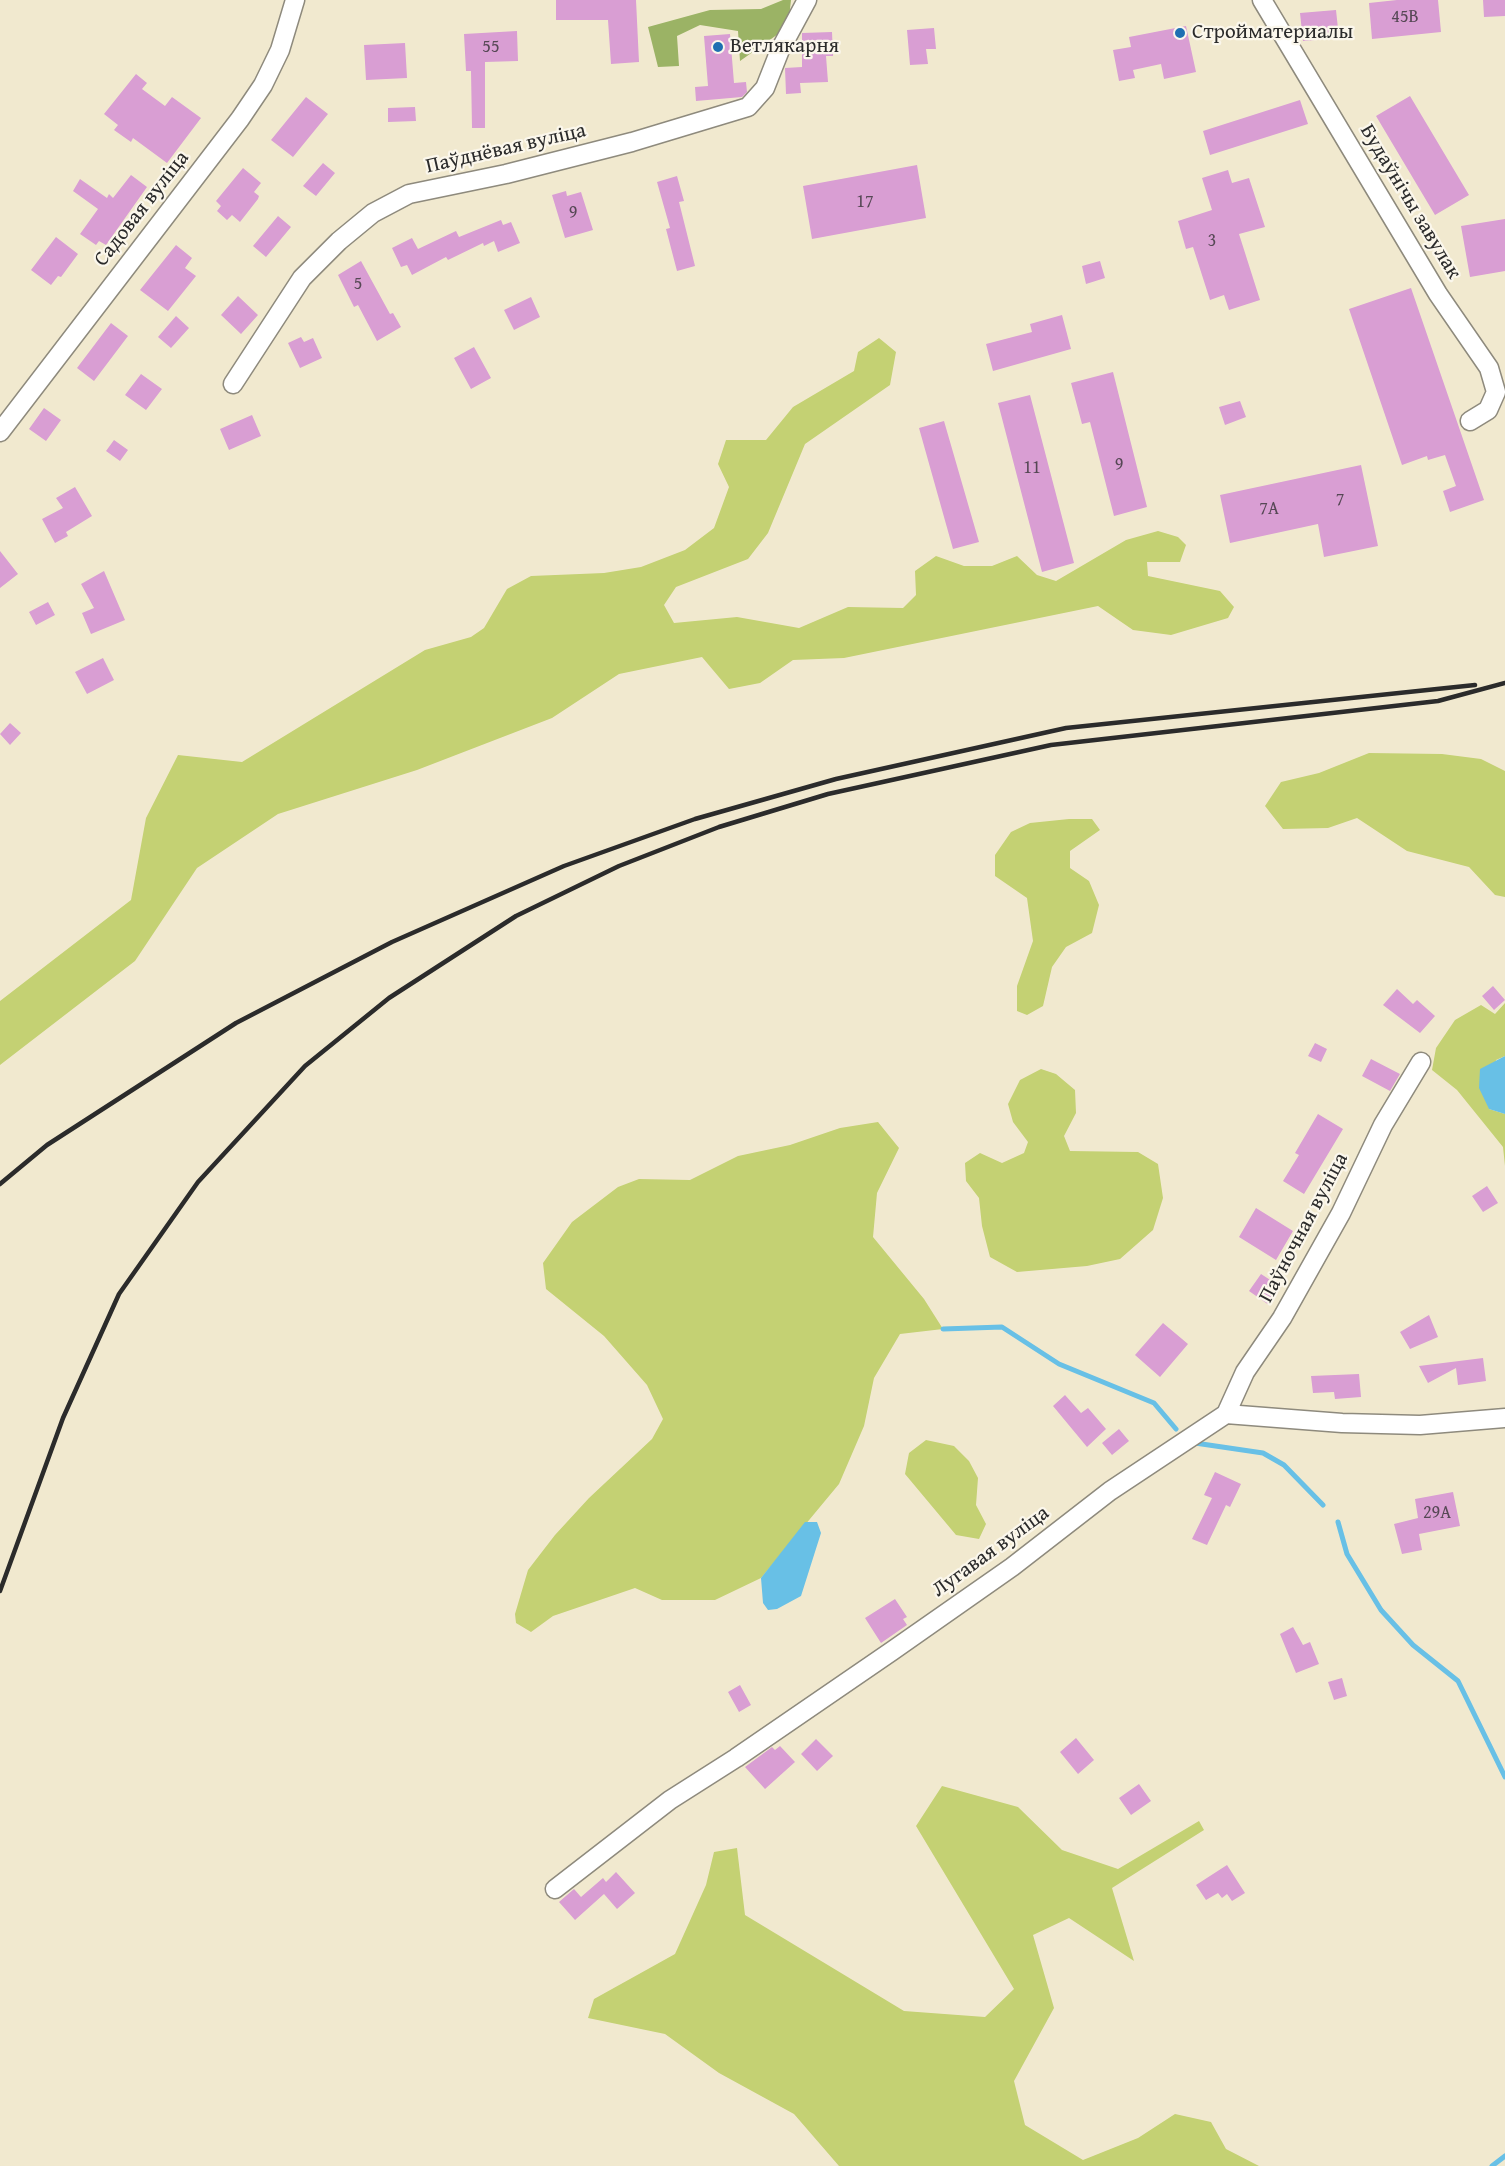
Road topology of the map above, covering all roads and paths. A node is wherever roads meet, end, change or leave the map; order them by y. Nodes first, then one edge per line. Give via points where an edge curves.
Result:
1 (295, 0) edge
2 (807, 0) edge
3 (1262, 0) edge
4 (233, 384) dead end
5 (1470, 421) dead end
6 (0, 432) edge
7 (1421, 1062) dead end
8 (1226, 1414) junction
9 (1505, 1419) edge
10 (555, 1890) dead end

1 - 6 street, Садовая вуліца via 280,50 240,119
2 - 4 street, Паўднёвая вуліца via 765,87 748,107 632,142 409,194 372,213 302,278
3 - 5 street, Будаўнічы завулак via 1432,284 1489,368 1496,392 1488,410
7 - 8 street, Паўночная вуліца via 1383,1125 1341,1213 1282,1318 1245,1372
8 - 9 street via 1410,1425
8 - 10 street, Лугавая вуліца via 1110,1491 1012,1567 892,1651 670,1800

